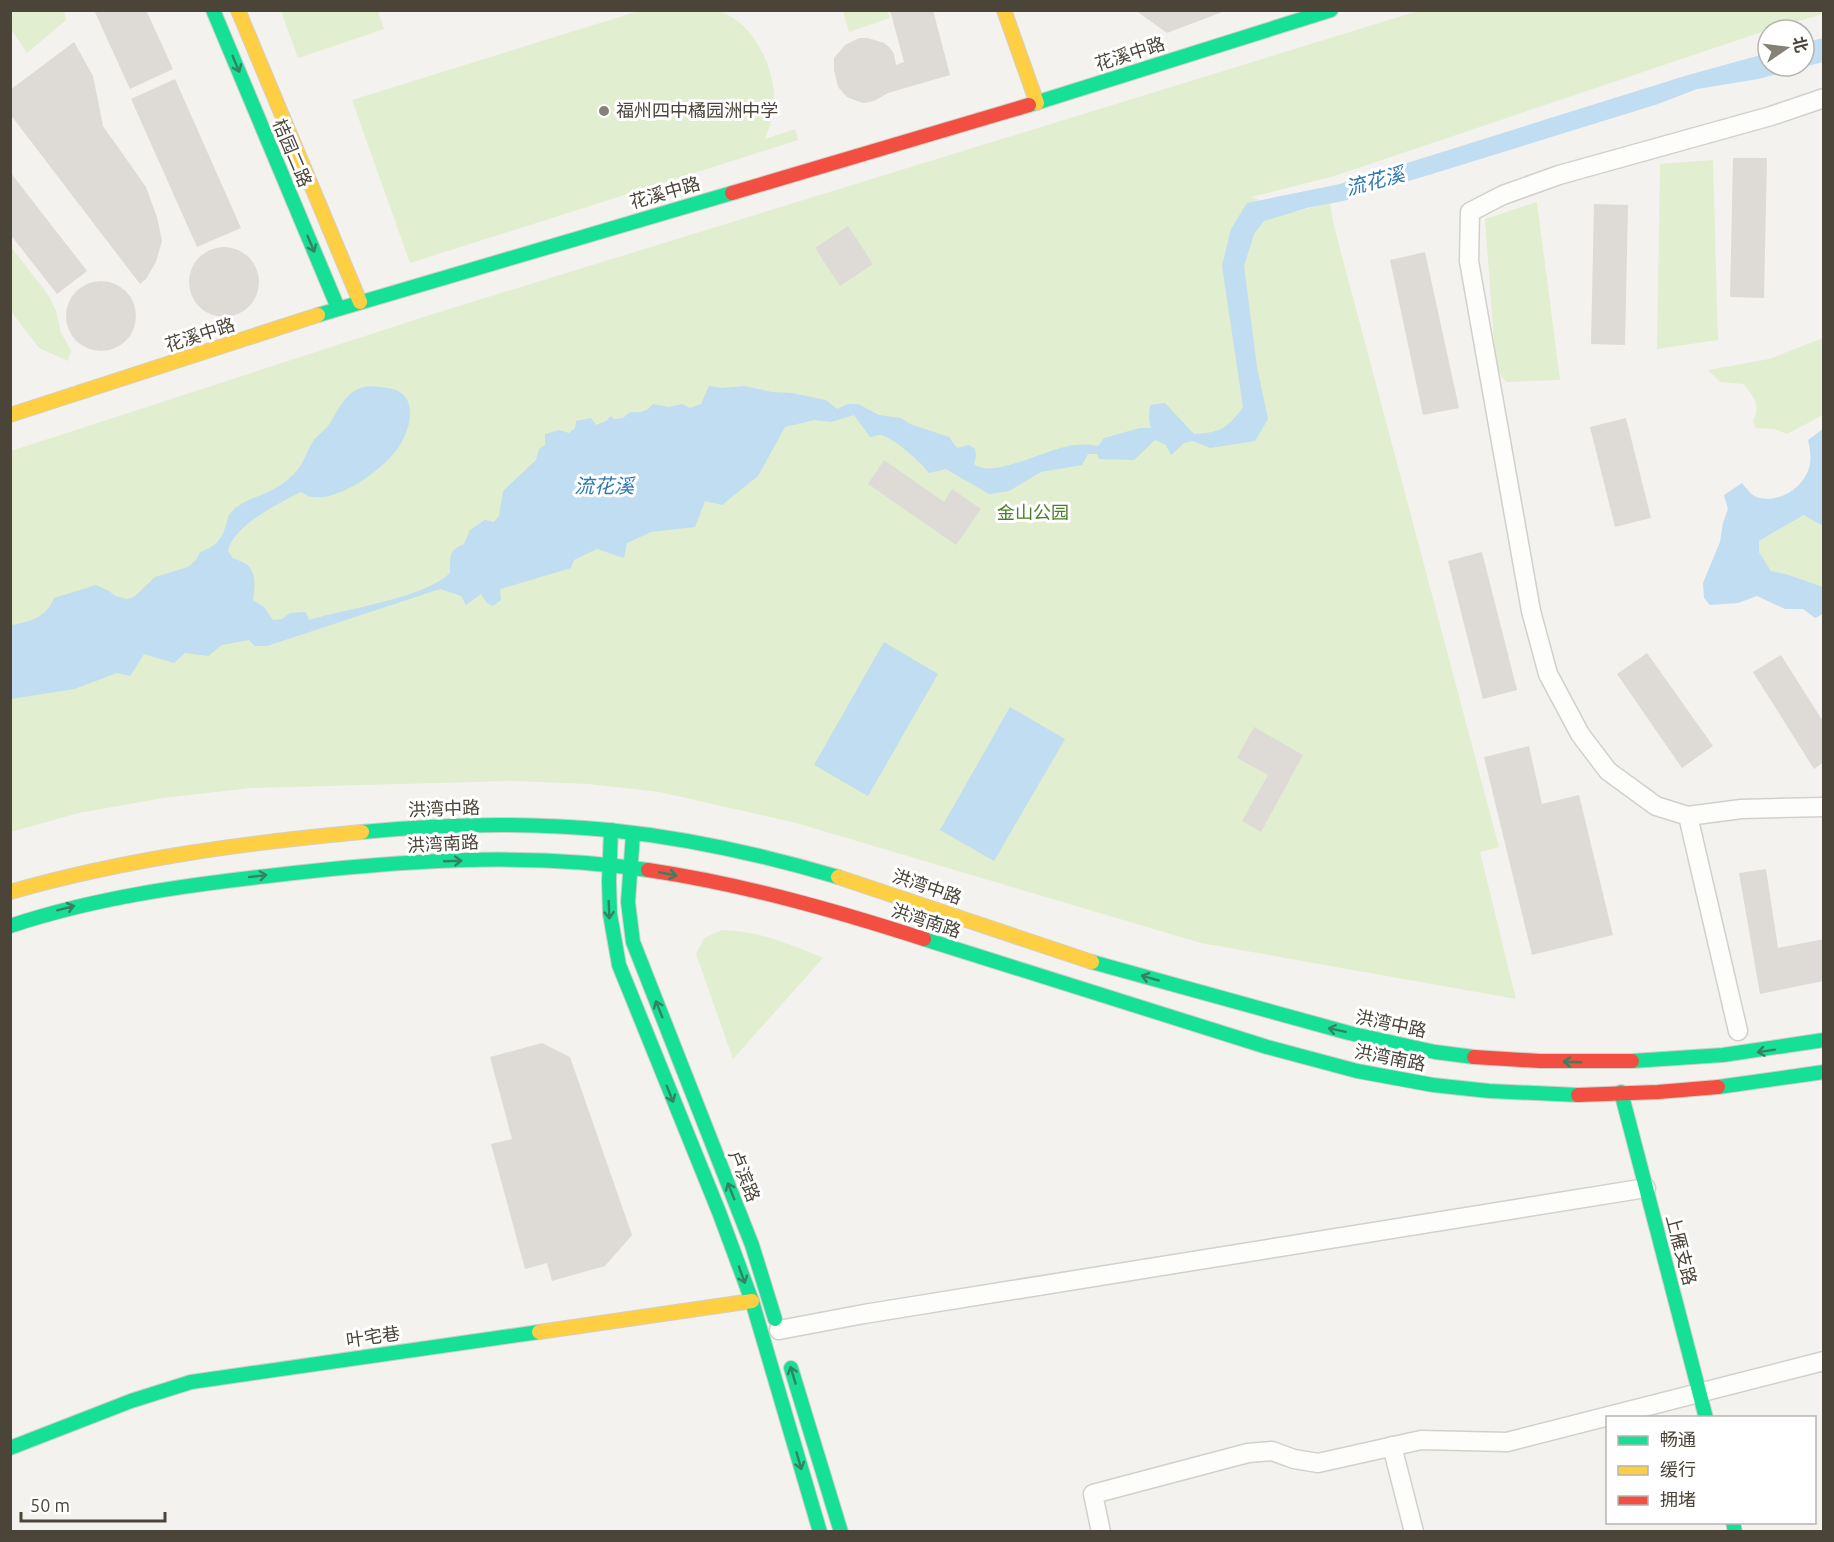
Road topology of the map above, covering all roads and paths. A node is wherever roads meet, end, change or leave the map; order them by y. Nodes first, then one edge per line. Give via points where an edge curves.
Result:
1 (213, 10) edge
2 (238, 10) edge
3 (1004, 10) edge
4 (1331, 10) edge
5 (1824, 98) edge
6 (1037, 103) junction
7 (360, 302) junction
8 (338, 308) junction
9 (10, 415) edge
10 (1824, 807) edge
11 (1688, 816) junction
12 (611, 830) junction
13 (633, 834) junction
14 (609, 866) junction
15 (629, 868) junction
16 (10, 892) edge
17 (10, 926) edge
18 (1738, 1031) dead end
19 (1824, 1041) edge
20 (1824, 1072) edge
21 (1621, 1092) junction
22 (1646, 1188) junction
23 (752, 1301) junction
24 (782, 1341) junction
25 (1824, 1361) edge
26 (1699, 1391) junction
27 (1705, 1416) edge
28 (1392, 1446) junction
29 (10, 1448) edge
30 (820, 1532) edge
31 (841, 1532) edge
32 (1101, 1532) edge
33 (1414, 1532) edge

1 -> 8 main road, 桔园二路
2 - 7 main road, 桔园二路
3 - 6 main road
4 - 6 main road, 花溪中路
5 - 11 street via 1558,176 1503,195 1470,213 1469,261 1531,611 1548,674 1581,734 1608,771 1656,806
6 - 7 main road, 花溪中路
7 - 8 main road, 花溪中路
8 - 9 main road, 花溪中路
10 - 11 street via 1741,809
11 - 18 street
12 - 13 main road, 洪湾中路
12 - 14 main road
12 - 16 main road, 洪湾中路 via 464,826 325,835 148,858
13 - 15 main road, 卢滨路
19 -> 13 main road, 洪湾中路 via 1751,1053 1633,1063 1523,1060 1436,1052 1329,1029 1069,955 838,877 757,856
14 - 15 main road, 洪湾南路
17 -> 14 main road, 洪湾南路 via 64,909 164,887 308,871 477,860
14 -> 23 main road via 611,938 619,965
15 -> 21 main road, 洪湾南路 via 804,903 1332,1065 1424,1083 1505,1092
24 -> 15 main road, 卢滨路 via 752,1245 633,942
20 - 21 main road, 洪湾南路 via 1732,1086
21 - 22 main road, 上雁支路
22 - 24 street via 875,1312
22 - 26 main road, 上雁支路
23 - 29 main road, 叶宅巷 via 191,1382
23 -> 30 main road
31 -> 24 main road, 卢滨路
25 - 26 street
26 - 27 main road, 上雁支路
26 - 28 street via 1507,1442 1421,1440
28 - 32 street via 1318,1463 1294,1460 1272,1451 1248,1453 1093,1494
28 - 33 street

